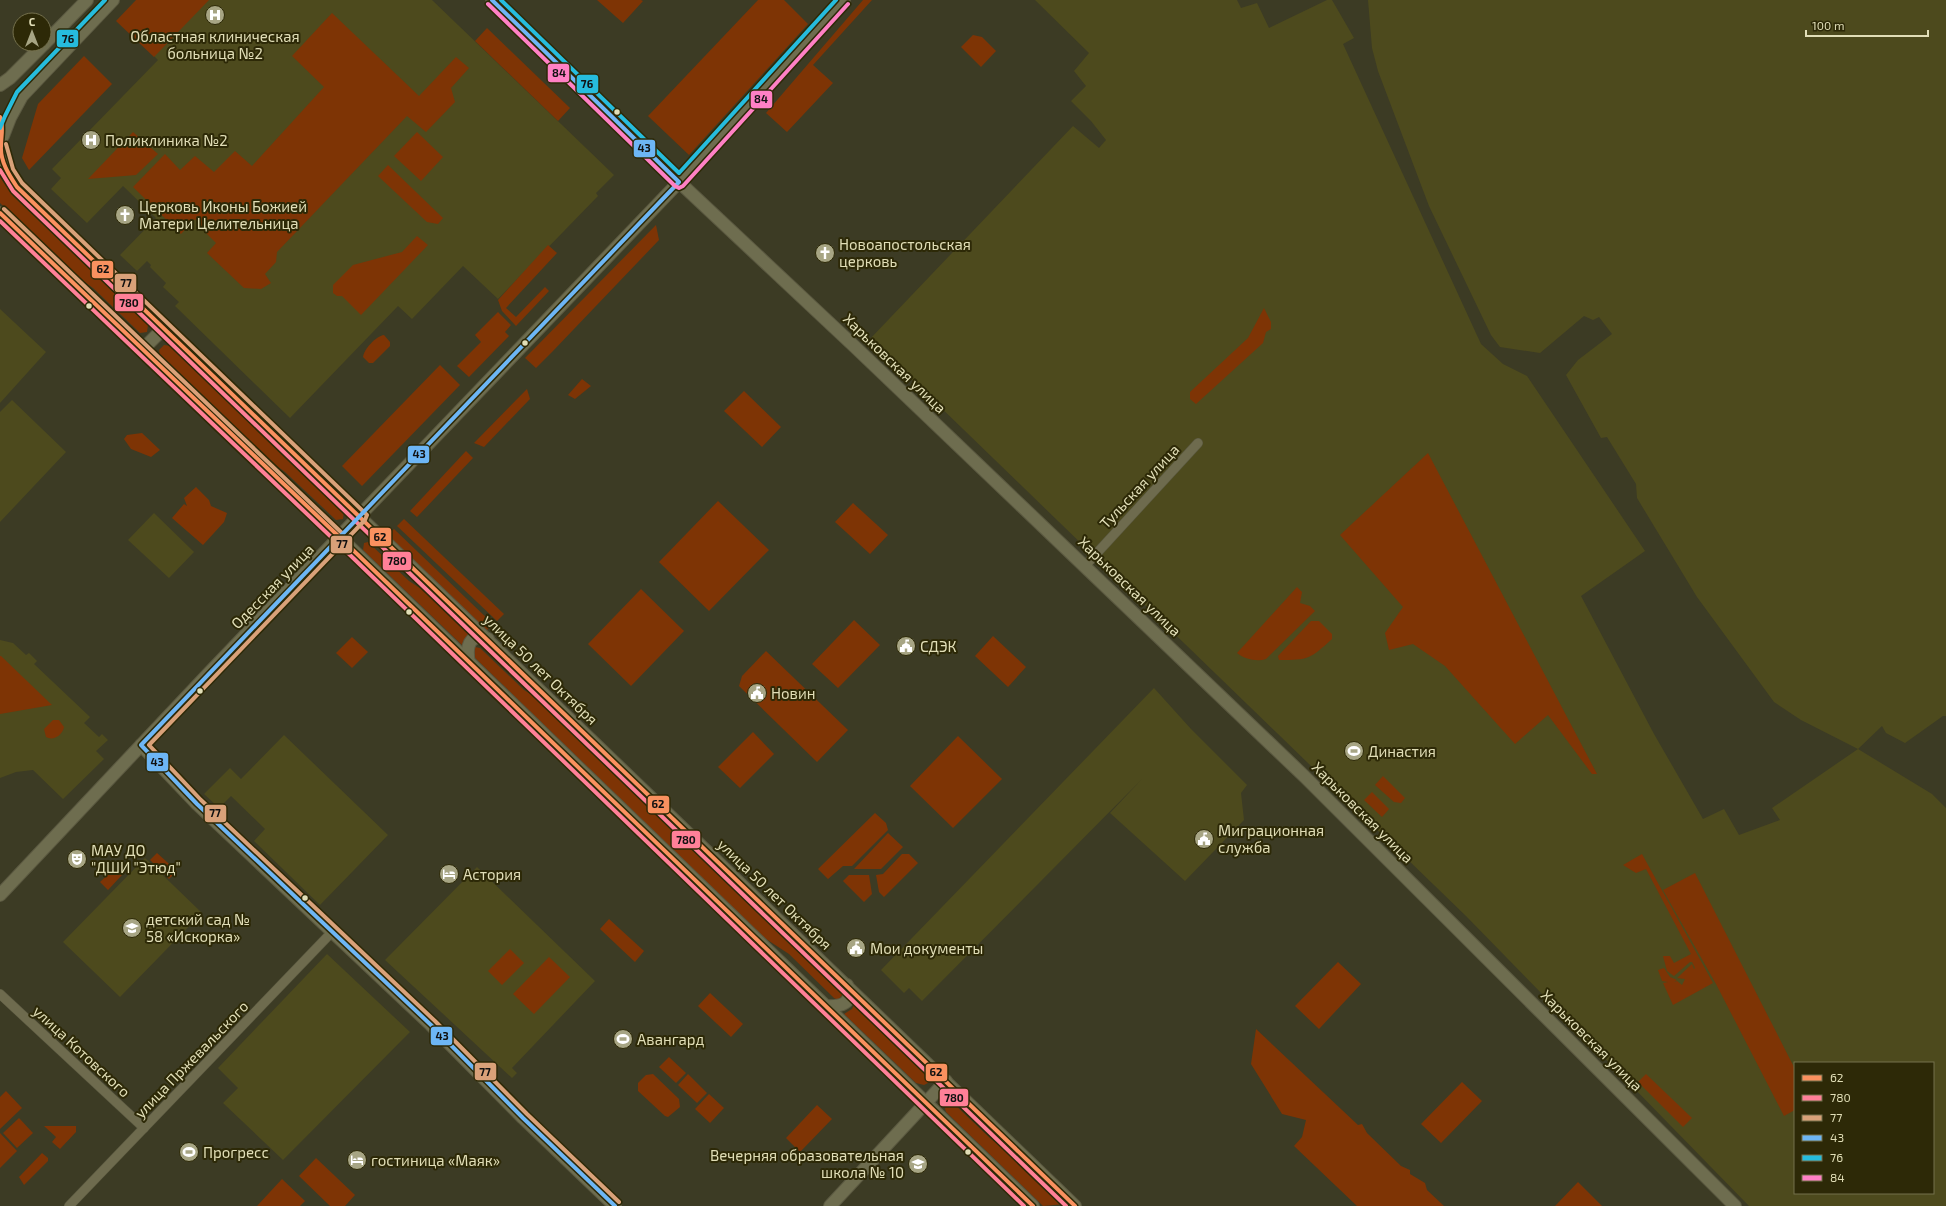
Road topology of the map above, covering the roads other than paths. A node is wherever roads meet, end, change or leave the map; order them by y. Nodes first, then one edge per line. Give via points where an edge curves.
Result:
1 (87, 0) edge
2 (113, 0) edge
3 (492, 0) edge
4 (844, 0) edge
5 (52, 36) edge
6 (36, 52) edge
7 (0, 85) edge
8 (0, 117) edge
9 (1, 143) edge
10 (679, 182) junction
11 (0, 214) edge
12 (164, 328) junction
13 (142, 350) junction
14 (1198, 443) dead end
15 (360, 516) junction
16 (339, 538) junction
17 (1085, 566) junction
18 (488, 639) junction
19 (469, 664) junction
20 (141, 745) junction
21 (0, 895) edge
22 (332, 932) junction
23 (847, 985) junction
24 (0, 994) edge
25 (825, 1006) junction
26 (946, 1081) junction
27 (925, 1103) junction
28 (144, 1128) junction
29 (69, 1206) edge
30 (615, 1206) edge
31 (830, 1206) edge
32 (1032, 1206) edge
33 (1075, 1206) edge
34 (1735, 1206) edge

1 - 5 street
2 - 9 street via 22,96
3 - 10 street, Харьковская улица
4 - 10 street, Одесская улица
6 - 7 street
8 - 9 street, улица 50 лет Октября via 3,124
9 - 12 street, улица 50 лет Октября via 7,172 17,187
10 - 15 street, Одесская улица
10 - 17 street, Харьковская улица
11 - 13 street
12 - 13 street
12 - 15 street, улица 50 лет Октября
13 - 16 street
14 - 17 street, Тульская улица
15 - 16 street, Одесская улица
15 - 18 street, улица 50 лет Октября
16 - 19 street
16 - 20 street, Одесская улица
17 - 34 street, Харьковская улица via 1313,785
18 - 19 street via 482,637 470,641 467,647
18 - 23 street, улица 50 лет Октября
19 - 25 street
20 - 21 street, Одесская улица
20 - 22 street via 197,804
22 - 28 street, улица Пржевальского
22 - 30 street via 431,1025
23 - 25 street via 849,998 845,1003 839,1006
23 - 26 street, улица 50 лет Октября
24 - 28 street, улица Котовского
25 - 27 street
26 - 27 street
26 - 33 street, улица 50 лет Октября
27 - 31 street
27 - 32 street
28 - 29 street, улица Пржевальского

